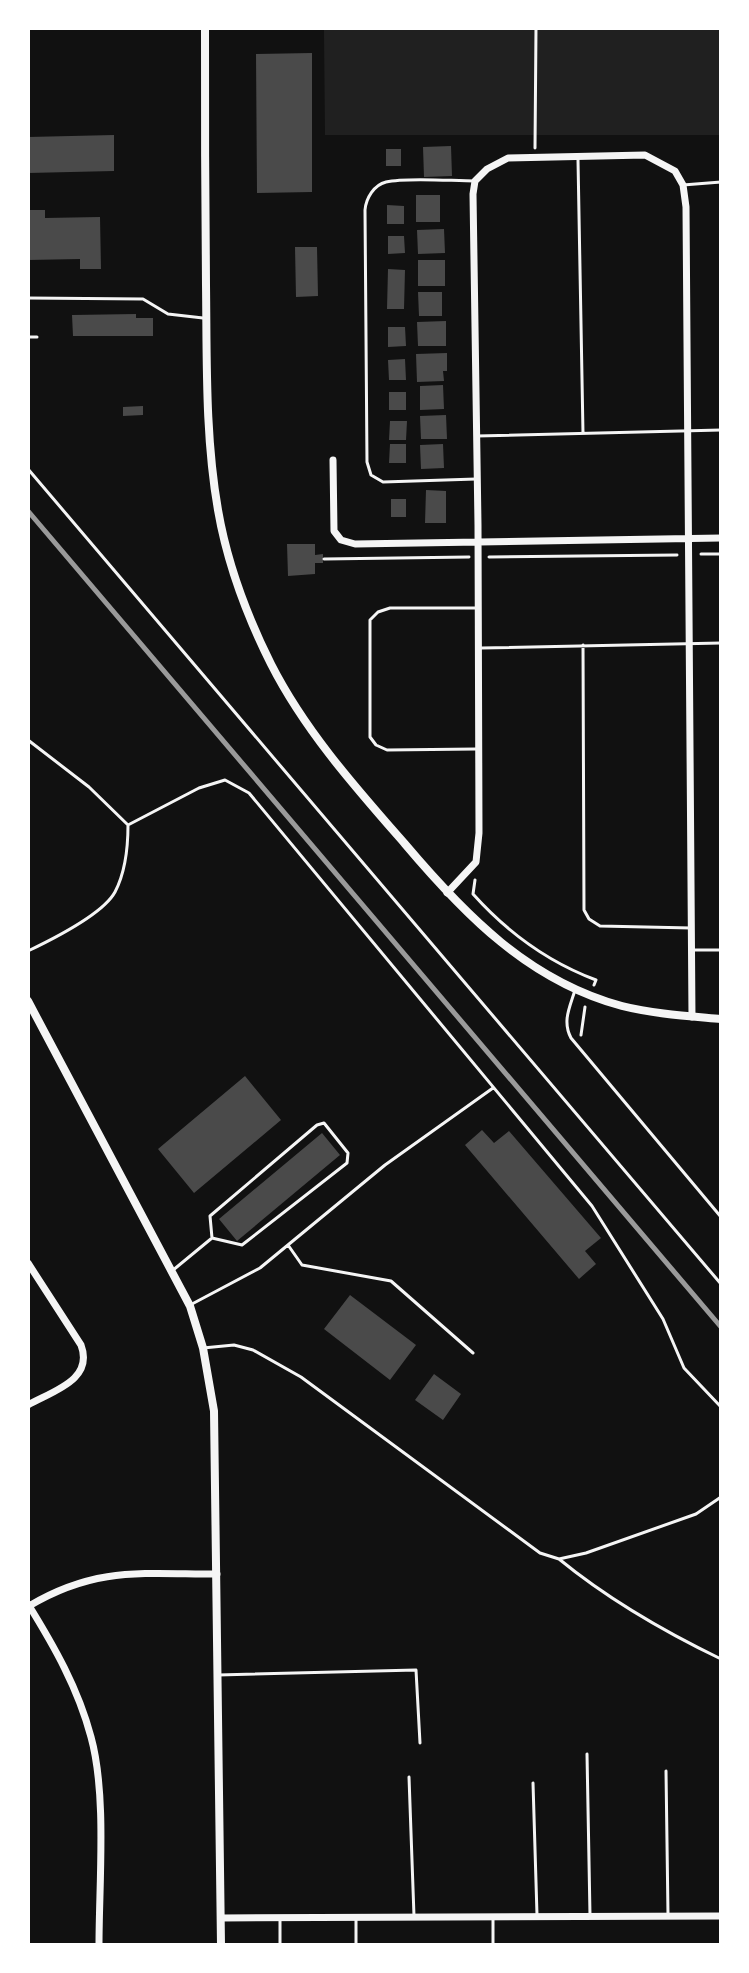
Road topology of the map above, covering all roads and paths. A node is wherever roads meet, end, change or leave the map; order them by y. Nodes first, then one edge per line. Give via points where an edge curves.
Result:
1 (205, 28) edge
2 (536, 28) edge
3 (578, 156) junction
4 (535, 157) junction
5 (475, 181) junction
6 (721, 182) edge
7 (683, 185) junction
8 (28, 298) edge
9 (207, 318) junction
10 (28, 337) edge
11 (37, 337) dead end
12 (688, 430) junction
13 (721, 430) edge
14 (583, 433) junction
15 (477, 436) junction
16 (333, 460) dead end
17 (28, 469) edge
18 (476, 479) junction
19 (721, 538) edge
20 (688, 539) junction
21 (478, 541) junction
22 (721, 554) edge
23 (688, 555) junction
24 (478, 557) junction
25 (324, 559) dead end
26 (478, 608) junction
27 (689, 643) junction
28 (721, 643) edge
29 (583, 645) junction
30 (478, 649) junction
31 (28, 740) edge
32 (479, 749) junction
33 (128, 825) junction
34 (447, 893) junction
35 (691, 928) junction
36 (692, 950) junction
37 (721, 950) edge
38 (28, 951) edge
39 (575, 990) junction
40 (28, 1001) edge
41 (692, 1017) junction
42 (721, 1019) edge
43 (493, 1088) junction
44 (721, 1217) edge
45 (212, 1238) junction
46 (288, 1245) junction
47 (28, 1263) edge
48 (172, 1271) junction
49 (721, 1284) edge
50 (190, 1306) junction
51 (203, 1348) junction
52 (473, 1353) dead end
53 (28, 1405) edge
54 (721, 1407) edge
55 (721, 1497) edge
56 (559, 1559) junction
57 (217, 1574) junction
58 (28, 1605) edge
59 (721, 1659) edge
60 (218, 1675) junction
61 (420, 1743) dead end
62 (587, 1754) dead end
63 (666, 1771) dead end
64 (409, 1777) dead end
65 (533, 1783) dead end
66 (668, 1914) junction
67 (537, 1915) junction
68 (590, 1915) junction
69 (414, 1916) junction
70 (493, 1916) junction
71 (721, 1916) edge
72 (280, 1917) junction
73 (356, 1917) junction
74 (221, 1918) junction
75 (99, 1945) edge
76 (221, 1945) edge
77 (280, 1945) edge
78 (356, 1945) edge
79 (493, 1945) edge

1 - 9 street
2 - 4 path
3 - 4 street
3 - 7 street via 645,155 675,171
3 - 14 lane
4 - 5 street via 508,158
5 - 15 street
5 - 18 lane via 384,182 372,191 365,210 371,475 383,482
6 - 7 lane
7 - 12 street
8 - 9 lane via 143,299 168,314
9 - 34 street via 218,512 251,619 272,665 322,745
10 - 11 lane
12 - 13 lane
12 - 14 lane
12 - 20 street
14 - 15 lane
15 - 18 street
16 - 21 street via 334,527 341,540
17 - 49 lane
18 - 21 street
19 - 20 street
20 - 21 street
20 - 23 street
21 - 24 street
22 - 23 path
23 - 24 path
23 - 27 street
24 - 25 path
24 - 26 street
26 - 30 street
26 - 32 lane via 390,608 370,620 370,737 387,750
27 - 28 lane
27 - 29 lane
27 - 35 street
29 - 30 lane
29 - 35 lane via 584,910 600,926
30 - 32 street
31 - 33 lane
32 - 34 street via 476,862
33 - 38 lane via 128,854 114,894 73,928
33 - 43 lane via 225,780 249,793
34 - 39 street via 513,953
35 - 36 street
36 - 37 lane
36 - 41 street
39 - 41 street via 621,1006
39 - 44 lane via 566,1019 571,1038
40 - 48 street
41 - 42 street
43 - 46 lane via 385,1165
43 - 54 lane via 592,1206 663,1319 684,1368
45 - 45 lane via 210,1216 324,1123 348,1153 347,1163 242,1245
45 - 48 lane
46 - 50 lane via 260,1268
46 - 52 lane via 302,1265 391,1281
47 - 53 street via 85,1355 74,1379
48 - 50 street
50 - 51 street
51 - 56 lane via 234,1345 253,1350 301,1377 540,1553
51 - 57 street via 214,1411
55 - 56 lane via 696,1514
56 - 59 lane via 596,1589
57 - 58 street via 108,1575 53,1591
57 - 60 street
58 - 75 street via 64,1666 92,1739 99,1803
60 - 61 lane via 416,1670
60 - 74 street
62 - 68 lane
63 - 66 lane
64 - 69 lane
65 - 67 lane
66 - 68 street
66 - 71 street
67 - 68 street
67 - 70 street
69 - 70 street
69 - 73 street
70 - 79 lane
72 - 73 street
72 - 74 street
72 - 77 lane
73 - 78 lane
74 - 76 street

